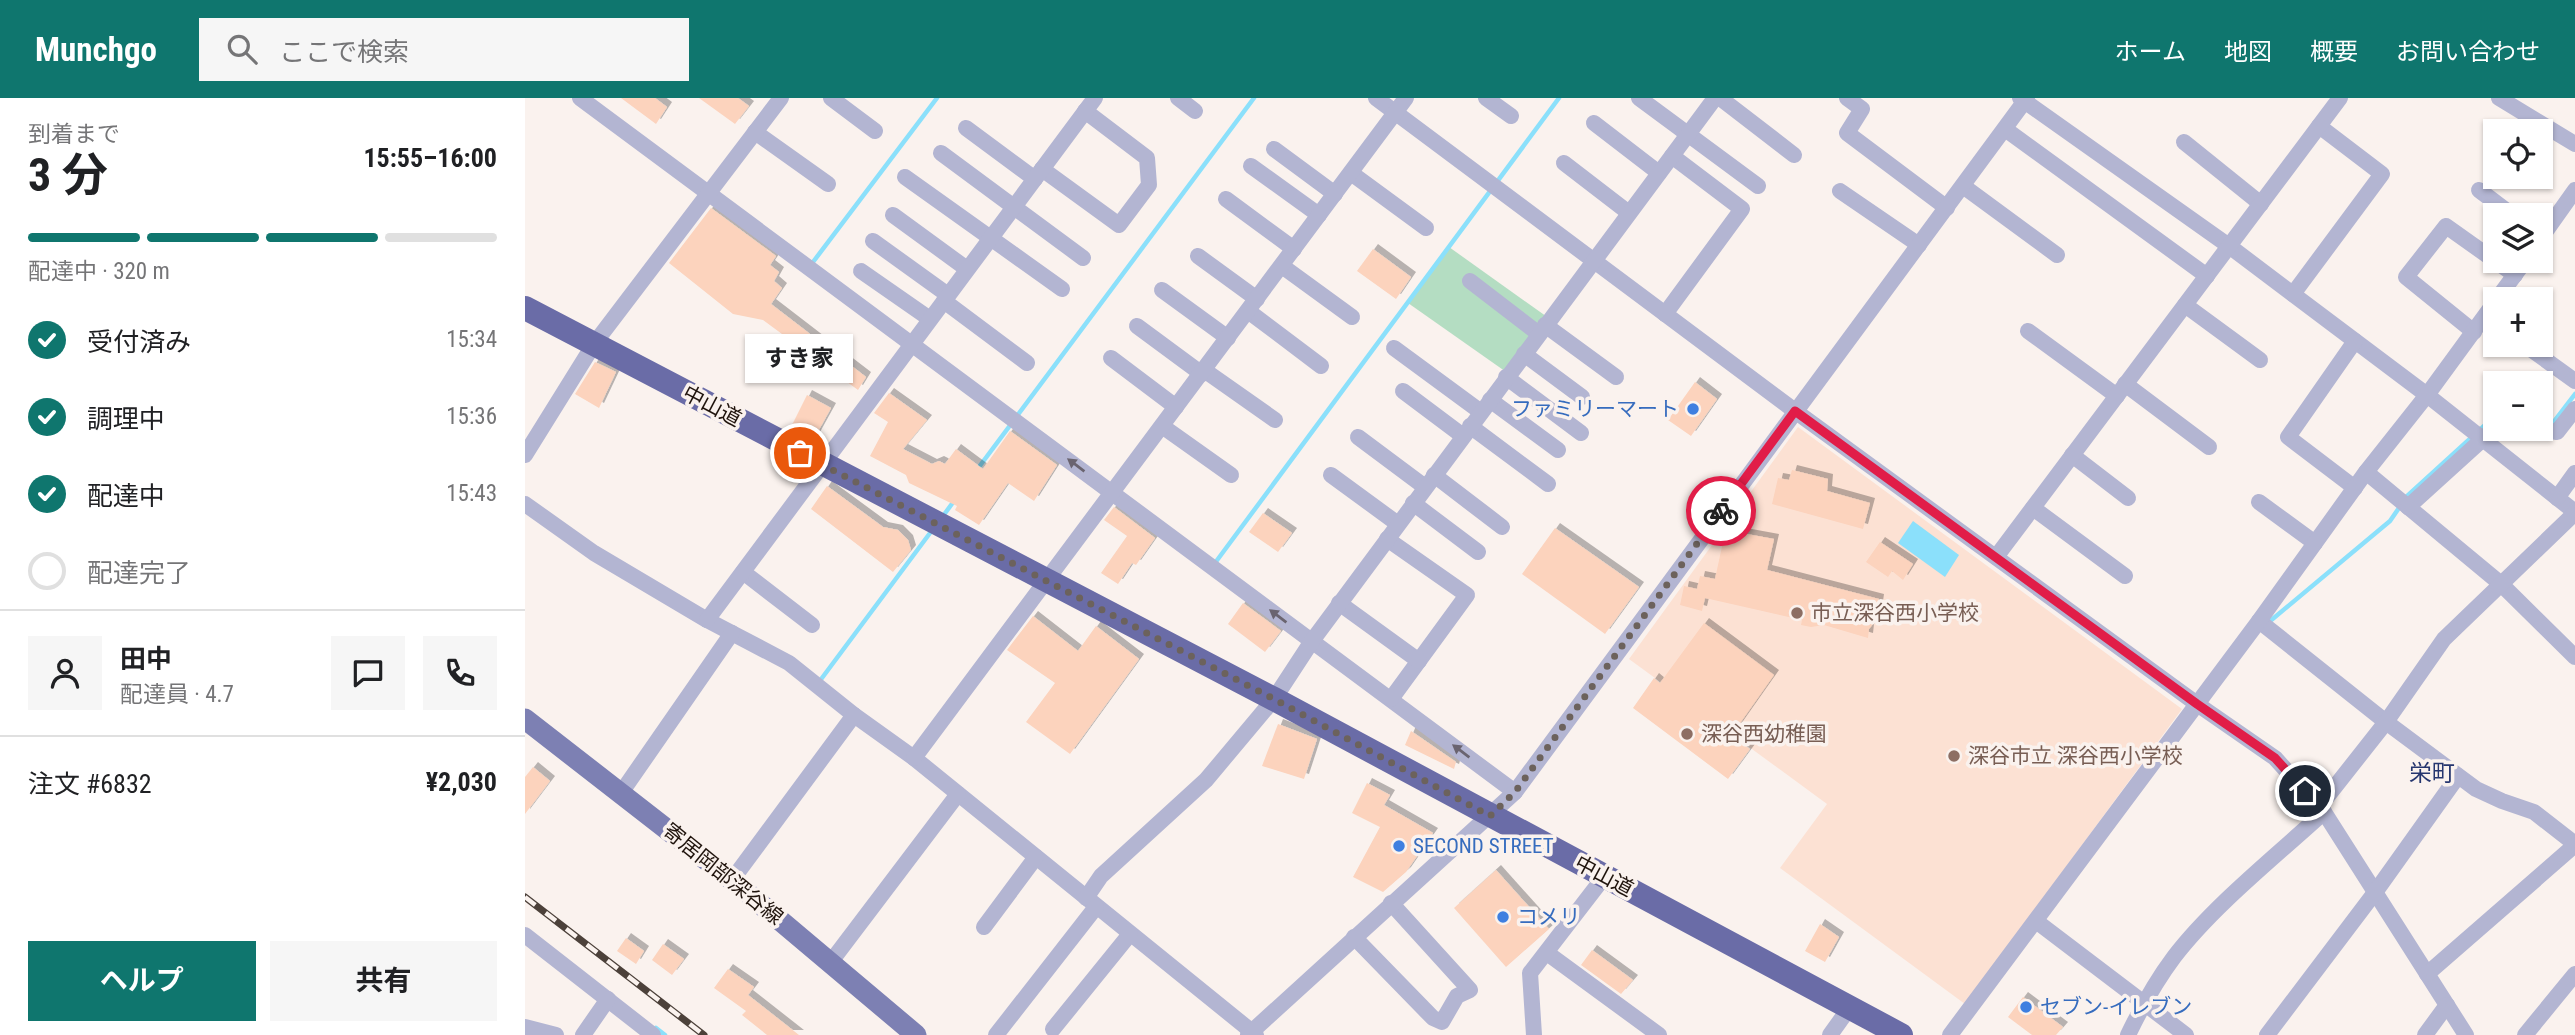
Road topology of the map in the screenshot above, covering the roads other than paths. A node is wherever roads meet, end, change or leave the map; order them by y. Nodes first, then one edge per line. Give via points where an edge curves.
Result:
1 (580, 98) edge
2 (781, 98) edge
3 (831, 98) edge
4 (1178, 98) edge
5 (1376, 98) edge
6 (1406, 98) edge
7 (1486, 98) edge
8 (1639, 98) edge
9 (1718, 98) edge
10 (1847, 98) edge
11 (2340, 98) edge
12 (2499, 98) edge
13 (2024, 99) edge
14 (1090, 105) edge
15 (1195, 111) dead end
16 (1395, 113) junction
17 (1511, 116) dead end
18 (1594, 123) dead end
19 (2319, 127) junction
20 (966, 128) dead end
21 (2005, 129) junction
22 (875, 131) dead end
23 (755, 132) junction
24 (1688, 135) junction
25 (2184, 142) dead end
26 (2575, 144) edge
27 (1275, 149) dead end
28 (941, 153) dead end
29 (1794, 155) dead end
30 (1672, 156) junction
31 (1564, 163) dead end
32 (1251, 166) dead end
33 (1351, 173) junction
34 (1659, 173) junction
35 (1038, 174) junction
36 (905, 177) dead end
37 (828, 184) dead end
38 (1758, 186) dead end
39 (1963, 186) junction
40 (2479, 190) dead end
41 (2575, 190) edge
42 (1840, 191) dead end
43 (707, 194) junction
44 (1335, 194) junction
45 (1226, 199) dead end
46 (2496, 203) edge
47 (2261, 204) junction
48 (1013, 207) junction
49 (1947, 208) junction
50 (1629, 213) junction
51 (893, 215) dead end
52 (1319, 215) junction
53 (2553, 221) edge
54 (1426, 228) dead end
55 (991, 238) junction
56 (873, 241) dead end
57 (1919, 246) junction
58 (2229, 246) junction
59 (1294, 250) junction
60 (2057, 255) dead end
61 (1198, 256) dead end
62 (1083, 258) dead end
63 (1594, 260) junction
64 (1282, 266) junction
65 (967, 269) junction
66 (861, 271) dead end
67 (2515, 275) joint
68 (2207, 276) junction
69 (1470, 281) dead end
70 (2506, 287) edge
71 (1062, 289) dead end
72 (1163, 290) dead end
73 (2293, 294) junction
74 (946, 298) junction
75 (1253, 305) junction
76 (2185, 305) junction
77 (525, 308) edge
78 (1665, 314) junction
79 (1352, 317) dead end
80 (930, 319) junction
81 (2483, 325) edge
82 (1137, 326) dead end
83 (1542, 329) junction
84 (2028, 331) dead end
85 (2474, 331) junction
86 (1228, 338) junction
87 (2355, 341) junction
88 (594, 344) junction
89 (912, 344) junction
90 (1394, 348) dead end
91 (1524, 354) junction
92 (2542, 357) edge
93 (1111, 358) dead end
94 (2260, 360) dead end
95 (1027, 363) dead end
96 (1321, 366) dead end
97 (1203, 372) junction
98 (1506, 377) junction
99 (1616, 377) dead end
100 (2575, 381) edge
101 (2121, 390) junction
102 (1402, 391) dead end
103 (2427, 395) junction
104 (1581, 397) dead end
105 (1485, 406) junction
106 (1176, 407) junction
107 (2575, 409) edge
108 (1795, 411) junction
109 (1275, 420) dead end
110 (1162, 426) junction
111 (1467, 431) junction
112 (2553, 431) edge
113 (1581, 433) dead end
114 (1358, 437) dead end
115 (2482, 439) junction
116 (2209, 447) dead end
117 (1558, 450) dead end
118 (525, 455) edge
119 (2072, 455) junction
120 (823, 465) junction
121 (2366, 472) junction
122 (2575, 473) edge
123 (1231, 475) dead end
124 (1331, 475) dead end
125 (1430, 481) junction
126 (1548, 484) dead end
127 (2355, 488) junction
128 (1113, 492) junction
129 (2128, 498) dead end
130 (2557, 498) junction
131 (2259, 502) dead end
132 (1413, 503) junction
133 (525, 504) edge
134 (2408, 507) junction
135 (2032, 508) junction
136 (2575, 513) edge
137 (1398, 524) junction
138 (1502, 527) dead end
139 (1387, 538) junction
140 (2315, 543) junction
141 (1478, 552) dead end
142 (1996, 557) junction
143 (743, 572) junction
144 (2125, 576) dead end
145 (1045, 580) junction
146 (2501, 584) junction
147 (1339, 603) junction
148 (707, 620) junction
149 (2259, 621) junction
150 (812, 625) dead end
151 (731, 633) junction
152 (1312, 641) junction
153 (2575, 657) edge
154 (1419, 661) junction
155 (1274, 699) junction
156 (1391, 699) junction
157 (2197, 704) junction
158 (854, 715) junction
159 (525, 719) edge
160 (2386, 722) junction
161 (914, 758) junction
162 (2458, 776) junction
163 (1515, 792) junction
164 (621, 793) junction
165 (958, 794) junction
166 (2321, 810) junction
167 (1490, 816) junction
168 (2575, 845) edge
169 (1036, 858) junction
170 (1604, 877) junction
171 (732, 880) junction
172 (2376, 891) junction
173 (1091, 902) junction
174 (1391, 903) junction
175 (2036, 921) junction
176 (984, 927) dead end
177 (1130, 934) junction
178 (525, 935) edge
179 (1354, 937) junction
180 (1547, 953) junction
181 (830, 963) junction
182 (2427, 974) junction
183 (2575, 974) edge
184 (608, 999) junction
185 (2144, 1003) junction
186 (2447, 1005) junction
187 (1850, 1007) junction
188 (525, 1027) edge
189 (1053, 1029) dead end
190 (1252, 1034) edge
191 (556, 1035) edge
192 (583, 1035) edge
193 (653, 1035) edge
194 (916, 1035) edge
195 (996, 1035) edge
196 (1534, 1035) edge
197 (1660, 1035) edge
198 (1830, 1035) edge
199 (1901, 1035) edge
200 (1950, 1035) edge
201 (2127, 1035) edge
202 (2186, 1035) edge
203 (2267, 1035) edge
204 (2425, 1035) edge
205 (2466, 1035) edge
206 (2525, 1035) edge

1 - 43 street
2 - 23 street
3 - 22 street
4 - 15 street
5 - 16 street
6 - 16 street
7 - 17 street
8 - 24 street
9 - 24 street
9 - 29 street
10 - 49 street via 1862,110 1847,133
11 - 19 street
12 - 26 street
13 - 21 street
13 - 58 street
14 - 35 street
14 - 35 street via 1147,158 1149,185 1119,225
16 - 33 street
16 - 63 street
18 - 34 street
19 - 47 street
19 - 73 street via 2382,174
20 - 35 street
21 - 39 street
21 - 68 street
23 - 37 street
23 - 43 street
24 - 30 street
24 - 38 street
25 - 47 street
27 - 44 street
28 - 48 street
30 - 34 street
30 - 78 street via 1742,209
31 - 50 street
32 - 52 street
33 - 44 street
33 - 54 street
34 - 50 street
35 - 48 street
36 - 55 street
39 - 49 street
39 - 60 street
40 - 46 street
41 - 53 street
42 - 57 street
43 - 88 street
43 - 89 street
44 - 52 street
45 - 59 street
47 - 58 street
48 - 55 street
48 - 62 street
49 - 57 street
50 - 63 street
51 - 65 street
52 - 59 street
55 - 65 street
55 - 71 street
56 - 74 street
57 - 108 street
58 - 68 street
58 - 73 street
59 - 64 street
61 - 75 street
63 - 78 street
63 - 83 street
64 - 75 street
64 - 79 street
65 - 74 street
66 - 80 street
67 - 70 street
67 - 85 street via 2446,226 2406,277
68 - 76 street
69 - 83 street
72 - 86 street
73 - 87 street
74 - 80 street
74 - 95 street
75 - 86 street
75 - 96 street
76 - 94 street
76 - 101 street
77 - 88 highway, 中山道
78 - 108 street
80 - 89 street
81 - 85 street
82 - 97 street
83 - 91 street
83 - 99 street
84 - 101 street
85 - 103 street
86 - 97 street
87 - 103 street
87 - 127 street via 2288,437
88 - 118 street
88 - 120 highway, 中山道
89 - 120 street
128 -> 89 street
90 - 105 street
91 - 98 street
91 - 104 street
92 - 100 street
93 - 106 street
97 - 106 street
97 - 109 street
98 - 105 street
98 - 113 street
101 - 116 street
101 - 119 street
102 - 111 street
103 - 115 street
103 - 121 street
105 - 111 street
105 - 117 street
106 - 110 street
107 - 112 street
108 - 142 street
108 - 163 street
110 - 123 street
110 - 128 street
111 - 125 street
111 - 126 street
114 - 125 street
115 - 130 street
115 - 134 street
119 - 129 street
119 - 135 street
120 - 143 street
120 - 145 highway, 中山道
121 - 127 street
121 - 134 street
122 - 130 street
124 - 137 street
125 - 132 street
125 - 138 street
127 - 140 street
128 - 145 street
152 -> 128 street
130 - 136 street
131 - 140 street
132 - 137 street
132 - 141 street
133 - 148 street via 594,553
134 - 146 street
135 - 142 street
135 - 144 street
136 - 146 street
137 - 139 street
139 - 147 street
139 - 154 street via 1467,595
140 - 149 street
142 - 157 street
143 - 148 street
143 - 150 street
145 - 155 highway, 中山道
145 - 161 street
146 - 153 street
146 - 160 street via 2444,639
147 - 152 street
147 - 154 street
148 - 151 street
149 - 157 street
149 - 160 street
151 - 158 street via 789,663
151 - 164 street
152 - 155 street
152 - 156 street
154 - 156 street
155 - 167 highway, 中山道
155 - 173 street via 1206,780 1101,876
163 -> 156 street
157 - 166 street via 2275,758
157 - 175 street
158 - 161 street
158 - 171 street
159 - 164 main road, 寄居岡部深谷線
160 - 162 street
160 - 166 street
161 - 165 street
162 - 168 street via 2476,789 2534,812
162 - 172 street
163 - 167 street
164 - 171 main road, 寄居岡部深谷線
165 - 169 street
165 - 181 street
166 - 172 street
166 - 185 street via 2210,917 2175,956
167 - 170 highway, 中山道
167 - 174 street
168 - 182 street
169 - 173 street
169 - 176 street
170 - 180 street
170 - 187 highway, 中山道
171 - 181 main road, 寄居岡部深谷線
172 - 182 street
172 - 203 street
173 - 177 street
173 - 195 street
174 - 179 street
174 - 179 street via 1471,990 1457,996 1442,1022
175 - 185 street
175 - 200 street
177 - 189 street
177 - 190 street
178 - 184 street
179 - 190 street
180 - 196 street via 1531,973
180 - 197 street
181 - 194 main road, 寄居岡部深谷線
182 - 186 street
183 - 206 street
184 - 192 street
184 - 193 street
185 - 201 street
185 - 202 street
186 - 204 street
186 - 205 street
187 - 198 street
187 - 199 highway, 中山道
188 - 191 street

